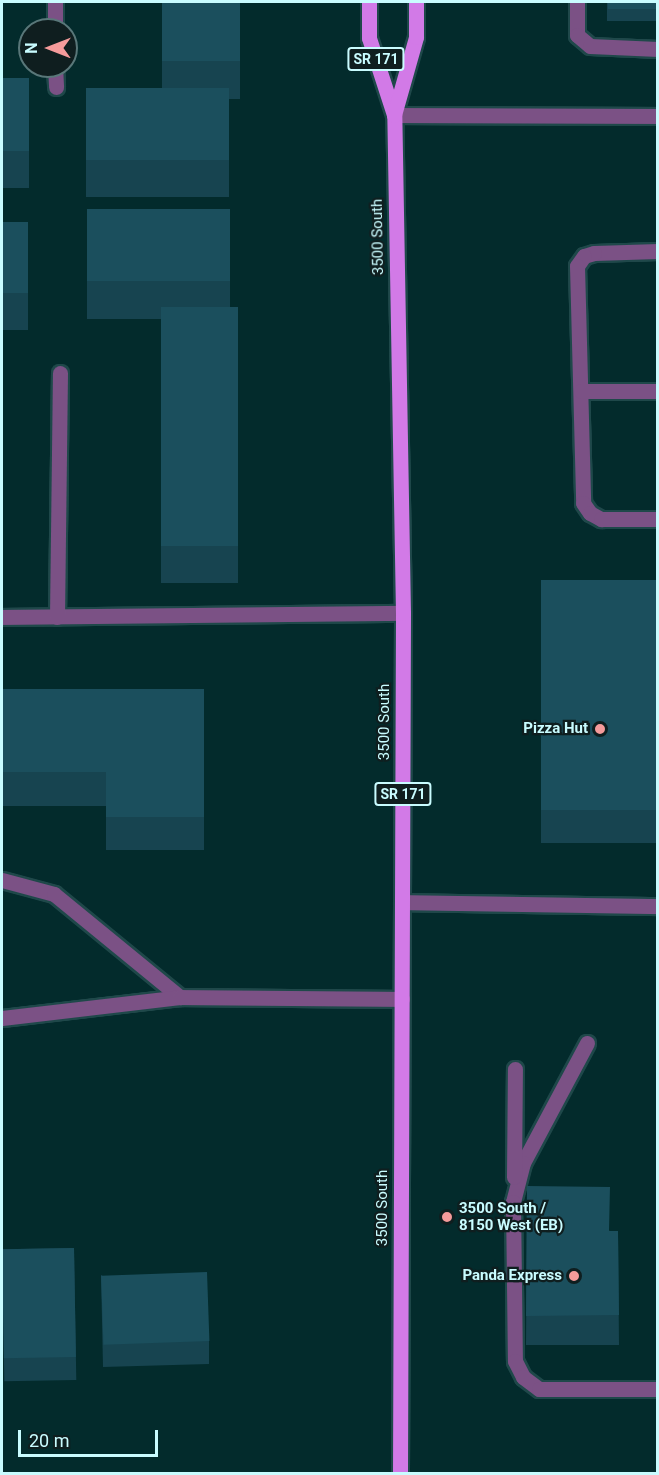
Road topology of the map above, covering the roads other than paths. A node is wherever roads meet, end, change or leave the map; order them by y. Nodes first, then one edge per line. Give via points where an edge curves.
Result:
1 (55, 2) edge
2 (369, 2) edge
3 (416, 2) edge
4 (578, 2) edge
5 (55, 18) edge
6 (657, 49) edge
7 (56, 78) edge
8 (56, 87) dead end
9 (394, 115) junction
10 (657, 116) edge
11 (657, 251) edge
12 (60, 373) dead end
13 (580, 391) junction
14 (657, 391) edge
15 (657, 519) edge
16 (403, 613) junction
17 (2, 617) edge
18 (57, 617) junction
19 (2, 880) edge
20 (402, 902) junction
21 (657, 906) edge
22 (180, 998) junction
23 (402, 999) junction
24 (2, 1018) edge
25 (588, 1043) dead end
26 (515, 1069) dead end
27 (513, 1202) junction
28 (657, 1389) edge
29 (400, 1473) edge

1 - 5 lane
2 - 9 main road, 3500 South / SR 171 via 369,38
3 - 9 main road, 3500 South / SR 171 via 416,37
4 - 6 lane via 578,35 590,46
7 - 8 lane
9 - 10 lane
9 - 16 main road, 3500 South / SR 171
11 - 13 lane via 594,253 584,256 578,266
12 - 18 lane
13 - 14 lane
13 - 15 lane via 583,503 601,519
16 - 18 lane
16 - 20 main road, 3500 South / SR 171
17 - 18 lane
19 - 22 lane via 54,894
20 - 21 lane
20 - 23 main road, 3500 South / SR 171
22 - 23 lane
22 - 24 lane
23 - 29 main road, 3500 South / SR 171
25 - 27 lane via 523,1163
26 - 27 lane
27 - 28 lane via 515,1361 523,1377 539,1389

